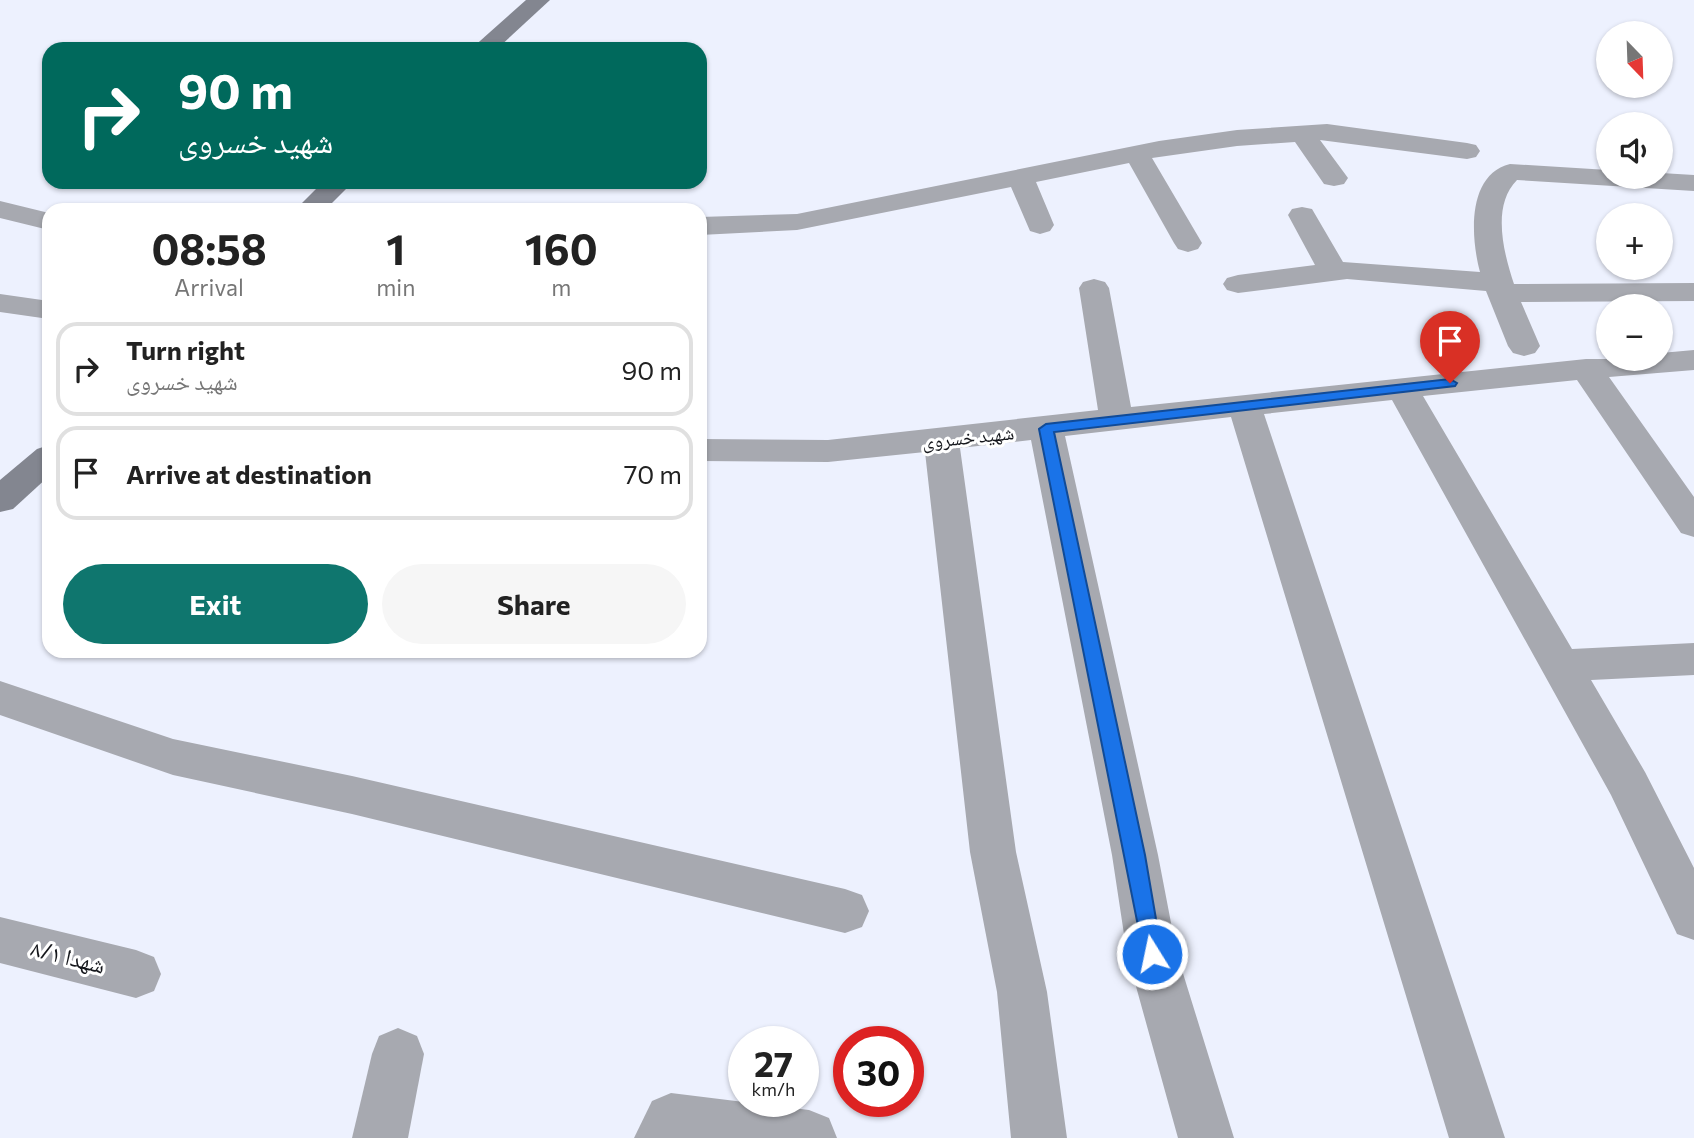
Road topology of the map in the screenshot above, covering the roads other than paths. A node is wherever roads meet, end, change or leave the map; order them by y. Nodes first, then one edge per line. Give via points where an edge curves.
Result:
1 (539, 0) edge
2 (491, 42) edge
3 (1302, 133) junction
4 (1467, 151) dead end
5 (1136, 153) junction
6 (1020, 177) junction
7 (1334, 178) dead end
8 (1694, 183) edge
9 (332, 189) edge
10 (316, 203) edge
11 (0, 209) edge
12 (1302, 215) dead end
13 (42, 220) edge
14 (1040, 225) dead end
15 (707, 226) edge
16 (1188, 243) dead end
17 (1334, 272) junction
18 (1238, 284) dead end
19 (1094, 288) dead end
20 (1500, 288) junction
21 (1694, 292) edge
22 (0, 303) edge
23 (42, 309) edge
24 (1524, 346) dead end
25 (1694, 360) edge
26 (1586, 369) junction
27 (1402, 388) junction
28 (1245, 407) junction
29 (1117, 421) junction
30 (1046, 429) junction
31 (941, 439) junction
32 (707, 450) edge
33 (42, 463) edge
34 (0, 500) edge
35 (1694, 524) edge
36 (1694, 659) edge
37 (1561, 665) junction
38 (0, 698) edge
39 (845, 911) dead end
40 (1694, 918) edge
41 (0, 940) edge
42 (136, 974) dead end
43 (398, 1054) dead end
44 (380, 1138) edge
45 (662, 1138) edge
46 (809, 1138) edge
47 (1039, 1138) edge
48 (1206, 1138) edge
49 (1477, 1138) edge

1 - 2 street
3 - 4 street via 1327,132
3 - 5 street
3 - 7 street
5 - 6 street
5 - 16 street
6 - 14 street
6 - 15 street via 797,222
8 - 20 street via 1510,172 1496,186 1486,226
9 - 10 street
11 - 13 street
12 - 17 street
17 - 18 street
17 - 20 street
19 - 29 street
20 - 21 street
20 - 24 street
22 - 23 street
25 - 26 street, شهید خسروی
26 - 27 street, شهید خسروی
26 - 35 street
27 - 28 street, شهید خسروی
27 - 37 street
28 - 29 street, شهید خسروی
28 - 49 street
29 - 30 street, شهید خسروی
30 - 31 street, شهید خسروی
30 - 48 street via 1152,954
31 - 32 street, شهید خسروی via 828,452
31 - 47 street via 993,852 1022,992
33 - 34 street
36 - 37 street
37 - 40 street via 1629,785
38 - 39 street via 173,757
41 - 42 street, شهدا ۸/۱
43 - 44 street
45 - 46 street via 671,1121

